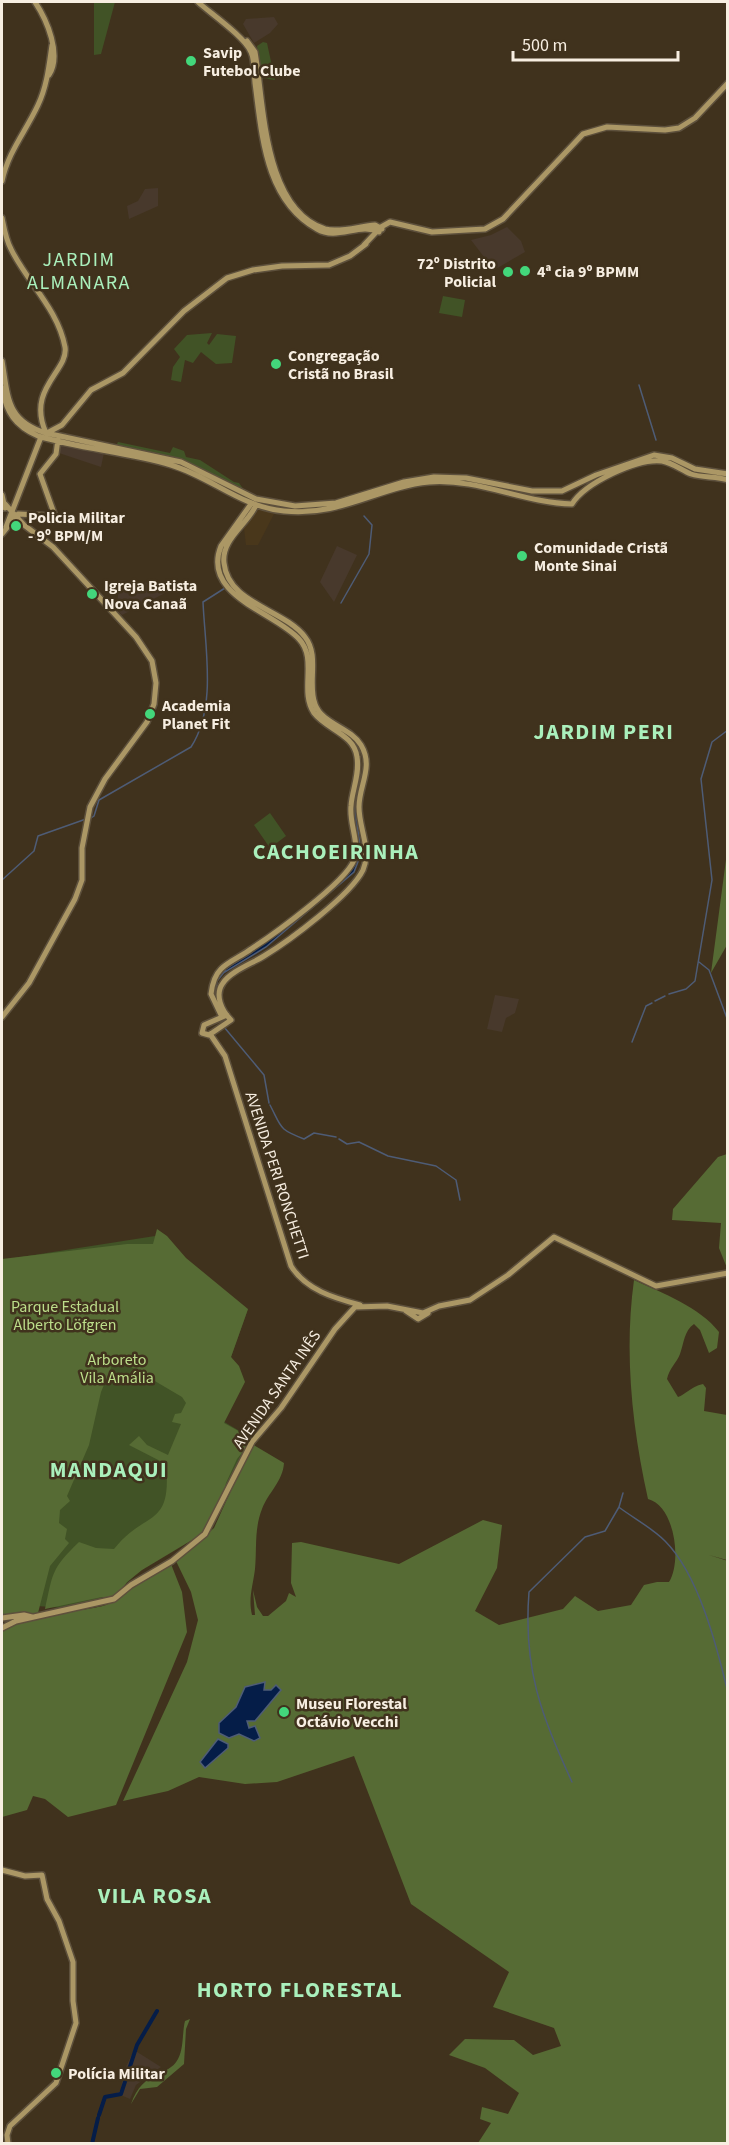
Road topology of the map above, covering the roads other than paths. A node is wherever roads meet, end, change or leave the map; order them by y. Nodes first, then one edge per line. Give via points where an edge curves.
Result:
1 (198, 2) edge
2 (203, 2) edge
3 (37, 3) edge
4 (54, 43) junction
5 (251, 47) junction
6 (48, 77) junction
7 (728, 83) edge
8 (588, 132) junction
9 (598, 134) dead end
10 (2, 181) edge
11 (2, 218) edge
12 (379, 229) junction
13 (2, 361) edge
14 (2, 388) edge
15 (42, 423) junction
16 (39, 430) junction
17 (45, 434) junction
18 (57, 435) junction
19 (80, 437) junction
20 (69, 443) junction
21 (590, 470) dead end
22 (728, 474) edge
23 (596, 475) junction
24 (209, 478) junction
25 (728, 480) edge
26 (570, 489) junction
27 (2, 495) edge
28 (577, 496) junction
29 (255, 503) junction
30 (5, 504) junction
31 (14, 504) junction
32 (22, 513) junction
33 (15, 518) junction
34 (2, 534) edge
35 (221, 556) junction
36 (231, 560) dead end
37 (230, 586) junction
38 (358, 771) junction
39 (367, 772) junction
40 (355, 784) junction
41 (363, 789) junction
42 (224, 967) junction
43 (230, 976) junction
44 (214, 979) junction
45 (222, 984) junction
46 (216, 1008) junction
47 (2, 1017) edge
48 (226, 1018) junction
49 (213, 1020) junction
50 (207, 1024) junction
51 (211, 1033) junction
52 (728, 1273) edge
53 (357, 1309) junction
54 (23, 1617) junction
55 (2, 1618) edge
56 (2, 1628) edge
57 (2, 1870) edge
58 (59, 2073) junction
59 (63, 2084) dead end
60 (8, 2144) edge

1 - 5 main road
2 - 5 main road
3 - 4 main road
4 - 6 main road
4 - 6 main road via 55,56
5 - 12 main road via 264,153 290,206 306,222 328,234
6 - 10 main road
7 - 8 main road via 696,117 679,128 615,127
8 - 9 main road
8 - 12 main road via 492,226 432,232 392,223
11 - 15 main road via 11,249 51,313 64,345 64,360 44,392
12 - 18 main road via 350,256 329,265 282,266 227,278 194,303 123,373 92,390
13 - 16 main road via 12,410 25,424
14 - 17 main road via 15,422
15 - 16 main road
15 - 17 main road
16 - 17 main road
17 - 18 main road
17 - 31 main road
18 - 19 main road
18 - 20 main road
18 - 32 main road via 56,454 40,474 55,516
19 - 20 main road
19 - 24 main road via 181,462
20 - 24 main road via 171,465
21 - 23 main road
22 - 23 main road via 695,469 657,455
23 - 26 main road
24 - 29 main road
25 - 28 main road via 695,475 662,461 651,462 603,478
26 - 28 main road
26 - 29 main road via 532,491 466,478 434,477 319,506
27 - 30 main road
28 - 29 main road via 573,504 450,482 418,484 332,510 283,511
29 - 35 main road
30 - 31 main road
30 - 33 main road
31 - 32 main road via 16,512
31 - 33 main road
32 - 33 main road
33 - 34 main road
33 - 47 main road via 53,547 139,641 152,662 156,683 147,722 105,779 90,807 82,848 82,880 75,899 29,983
35 - 36 main road
35 - 37 main road
37 - 38 main road via 302,642 308,657 311,707 353,746
37 - 39 main road via 304,636 312,654 316,706 358,742 366,755
38 - 39 main road
38 - 40 main road
39 - 41 main road
40 - 41 main road
40 - 42 main road via 351,812 356,849 351,866 337,882 273,933
41 - 43 main road via 359,809 366,858 358,877 295,934
42 - 43 main road via 223,974
42 - 44 main road
43 - 45 main road
44 - 45 main road via 222,978
44 - 46 main road via 212,994
45 - 48 main road via 219,996
46 - 48 main road
46 - 49 main road
48 - 49 main road
48 - 51 main road
49 - 50 main road
50 - 51 main road, AVENIDA PERI RONCHETTI
50 - 51 main road via 201,1031 204,1035
51 - 53 main road, AVENIDA PERI RONCHETTI via 225,1056 290,1263 304,1283
52 - 53 main road via 659,1287 554,1237 524,1264 475,1298 439,1306 421,1318 387,1306
53 - 54 main road, AVENIDA SANTA INÊS via 337,1326 281,1408 252,1442 205,1534 114,1599 34,1618
54 - 55 main road
54 - 56 main road
57 - 58 main road via 25,1876 42,1875 48,1902 73,1962 74,2032
58 - 59 main road
58 - 60 main road via 54,2085 10,2126

